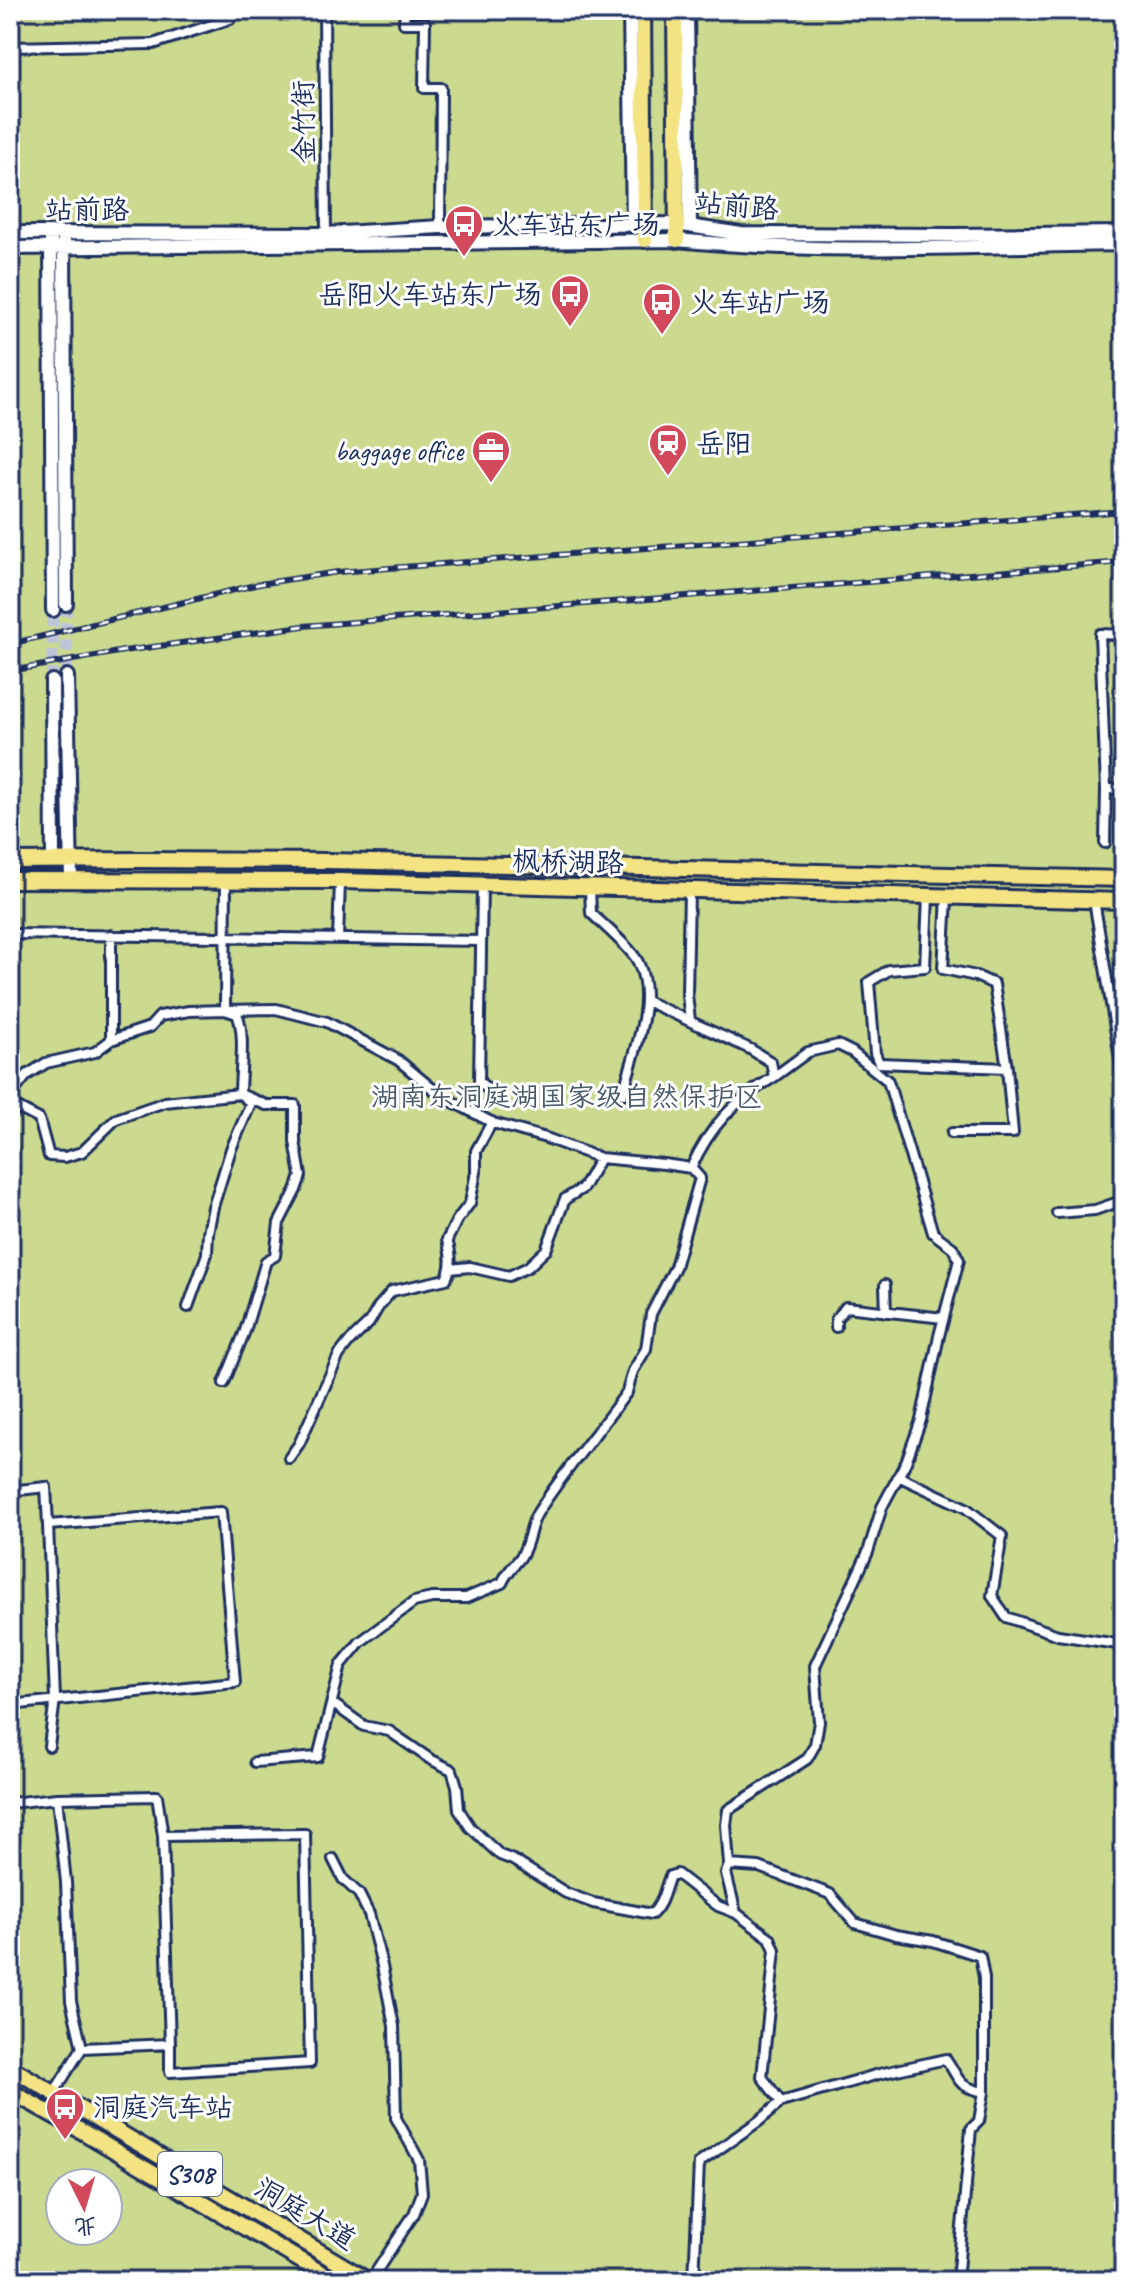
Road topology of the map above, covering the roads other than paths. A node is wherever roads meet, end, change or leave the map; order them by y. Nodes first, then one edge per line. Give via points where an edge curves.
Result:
1 (230, 10) edge
2 (324, 10) edge
3 (405, 10) edge
4 (630, 10) edge
5 (643, 10) edge
6 (675, 10) edge
7 (687, 10) edge
8 (10, 47) edge
9 (639, 225) junction
10 (683, 225) junction
11 (440, 227) junction
12 (58, 232) junction
13 (10, 233) edge
14 (1124, 233) edge
15 (326, 234) junction
16 (645, 240) junction
17 (677, 240) junction
18 (1124, 244) edge
19 (51, 247) junction
20 (65, 247) junction
21 (10, 248) edge
22 (66, 604) tunnel mouth
23 (53, 610) tunnel mouth
24 (1124, 635) edge
25 (67, 676) tunnel mouth
26 (52, 681) tunnel mouth
27 (1106, 789) junction
28 (1124, 789) edge
29 (1105, 843) dead end
30 (53, 860) junction
31 (71, 860) junction
32 (10, 861) edge
33 (71, 879) junction
34 (1124, 879) edge
35 (10, 880) edge
36 (226, 880) junction
37 (340, 881) junction
38 (482, 885) junction
39 (590, 888) junction
40 (689, 890) junction
41 (928, 896) junction
42 (947, 897) junction
43 (1094, 900) junction
44 (1124, 901) edge
45 (10, 934) edge
46 (111, 935) junction
47 (226, 937) junction
48 (338, 939) junction
49 (481, 941) junction
50 (925, 967) junction
51 (947, 970) junction
52 (646, 1001) junction
53 (225, 1010) junction
54 (690, 1020) junction
55 (111, 1040) junction
56 (1007, 1068) junction
57 (774, 1077) junction
58 (1124, 1083) edge
59 (488, 1089) dead end
60 (240, 1094) junction
61 (623, 1094) dead end
62 (10, 1104) edge
63 (492, 1122) junction
64 (952, 1133) dead end
65 (600, 1158) junction
66 (691, 1168) junction
67 (1124, 1200) edge
68 (1057, 1213) dead end
69 (450, 1269) junction
70 (885, 1285) dead end
71 (188, 1307) dead end
72 (886, 1312) junction
73 (943, 1318) junction
74 (836, 1327) dead end
75 (224, 1383) dead end
76 (289, 1458) dead end
77 (898, 1476) junction
78 (10, 1491) edge
79 (48, 1525) junction
80 (1124, 1645) edge
81 (55, 1699) junction
82 (332, 1703) junction
83 (10, 1705) edge
84 (49, 1746) dead end
85 (255, 1762) dead end
86 (57, 1798) junction
87 (10, 1803) edge
88 (163, 1836) junction
89 (333, 1859) dead end
90 (729, 1865) junction
91 (736, 1913) junction
92 (170, 2044) junction
93 (82, 2048) junction
94 (10, 2067) edge
95 (10, 2091) edge
96 (984, 2092) junction
97 (53, 2094) junction
98 (781, 2102) junction
99 (335, 2281) edge
100 (369, 2281) edge
101 (694, 2281) edge
102 (957, 2281) edge

1 - 8 street via 230,19 153,44
2 - 15 street, 金竹街
3 - 11 street via 404,23 425,23 424,88 441,88
4 - 9 main road
5 - 9 main road
6 - 10 main road
7 - 10 main road
9 - 10 main road, 站前路
9 - 11 main road, 站前路
9 - 16 main road
10 - 14 main road, 站前路 via 741,234
10 - 17 main road
11 - 15 main road, 站前路
12 - 13 main road, 站前路
12 - 15 main road, 站前路
12 - 19 main road
12 - 20 main road
16 - 17 main road, 站前路
16 - 20 main road, 站前路
17 - 18 main road, 站前路 via 741,247
19 - 20 main road, 站前路
19 - 21 main road, 站前路
19 - 23 main road
20 - 22 main road
24 - 27 street via 1100,634
25 - 31 main road
26 - 30 main road
27 - 28 street
27 - 29 street
30 - 31 main road, 枫桥湖路
30 - 32 main road, 枫桥湖路
31 - 33 main road
31 - 34 main road, 枫桥湖路
33 - 35 main road, 枫桥湖路
33 - 36 main road, 枫桥湖路
36 - 37 main road, 枫桥湖路
36 - 47 street
37 - 38 main road, 枫桥湖路
37 - 48 street
38 - 39 main road, 枫桥湖路
38 - 49 street
39 - 40 main road, 枫桥湖路
39 - 52 street via 591,913 638,959
40 - 41 main road, 枫桥湖路
40 - 54 street
41 - 42 main road, 枫桥湖路
41 - 50 street
42 - 43 main road, 枫桥湖路
42 - 51 street
43 - 44 main road, 枫桥湖路
43 - 58 street
45 - 46 street
46 - 47 street
46 - 55 street
47 - 48 street
47 - 53 street
48 - 49 street
49 - 59 street via 479,1082
50 - 51 street
50 - 56 street via 889,970 869,982 879,1063
51 - 56 street via 994,984
52 - 54 street
52 - 61 street
53 - 55 street via 160,1016 150,1027
53 - 60 street via 240,1020
53 - 63 street via 276,1009 327,1022 398,1060 440,1095
54 - 57 street via 771,1062
55 - 62 street via 95,1052 46,1063 27,1075
56 - 64 street via 1013,1133
57 - 66 street via 718,1121
57 - 73 street via 808,1052 838,1045 888,1081 933,1233 953,1248 959,1260
60 - 62 street via 142,1109 116,1119 82,1152 65,1157 49,1156 39,1119
60 - 71 street via 251,1103 213,1207 207,1254
60 - 75 street via 266,1105 295,1105 301,1176 279,1223 275,1256 266,1261
63 - 65 street
63 - 69 street via 476,1151 470,1203 447,1240
65 - 66 street
65 - 69 street via 583,1188 565,1199 546,1250 528,1267 509,1276 470,1267
66 - 82 street via 700,1178 675,1267 651,1314 646,1349 627,1392 532,1522 520,1557 502,1583 489,1590 466,1598 414,1602 396,1614 341,1665
67 - 68 street via 1095,1210
69 - 76 street via 446,1279 392,1291 379,1306 339,1355
70 - 72 street
72 - 73 street
72 - 74 street via 846,1307
73 - 77 street via 921,1420
77 - 80 street via 966,1508 1002,1536 992,1596 1006,1617 1058,1635
77 - 90 street via 815,1666 815,1745 807,1759 728,1810
78 - 79 street via 46,1487
79 - 81 street
79 - 81 street via 221,1512 235,1682
81 - 83 street
81 - 84 street
82 - 85 street via 318,1757
82 - 91 street via 364,1726 389,1731 452,1770 459,1810 470,1827 500,1855 566,1893 652,1914 660,1907 670,1876 677,1874 718,1906
86 - 87 street
86 - 88 street via 157,1796
86 - 93 street via 71,2001
88 - 92 street
88 - 92 street via 305,1834 310,2063 170,2072
89 - 100 street via 369,1914 394,2026 396,2118 419,2160 422,2185 414,2214
90 - 91 street via 726,1873
90 - 96 street via 759,1867 830,1894 855,1923 980,1956
91 - 98 street via 770,1938 775,1950 762,2077
92 - 93 street
93 - 97 street
94 - 97 main road, 洞庭大道 / S308
95 - 99 main road, 洞庭大道 / S308
96 - 98 street via 961,2084 946,2059
96 - 102 street via 979,2121 971,2129
97 - 100 main road, 洞庭大道 / S308
98 - 101 street via 699,2163

